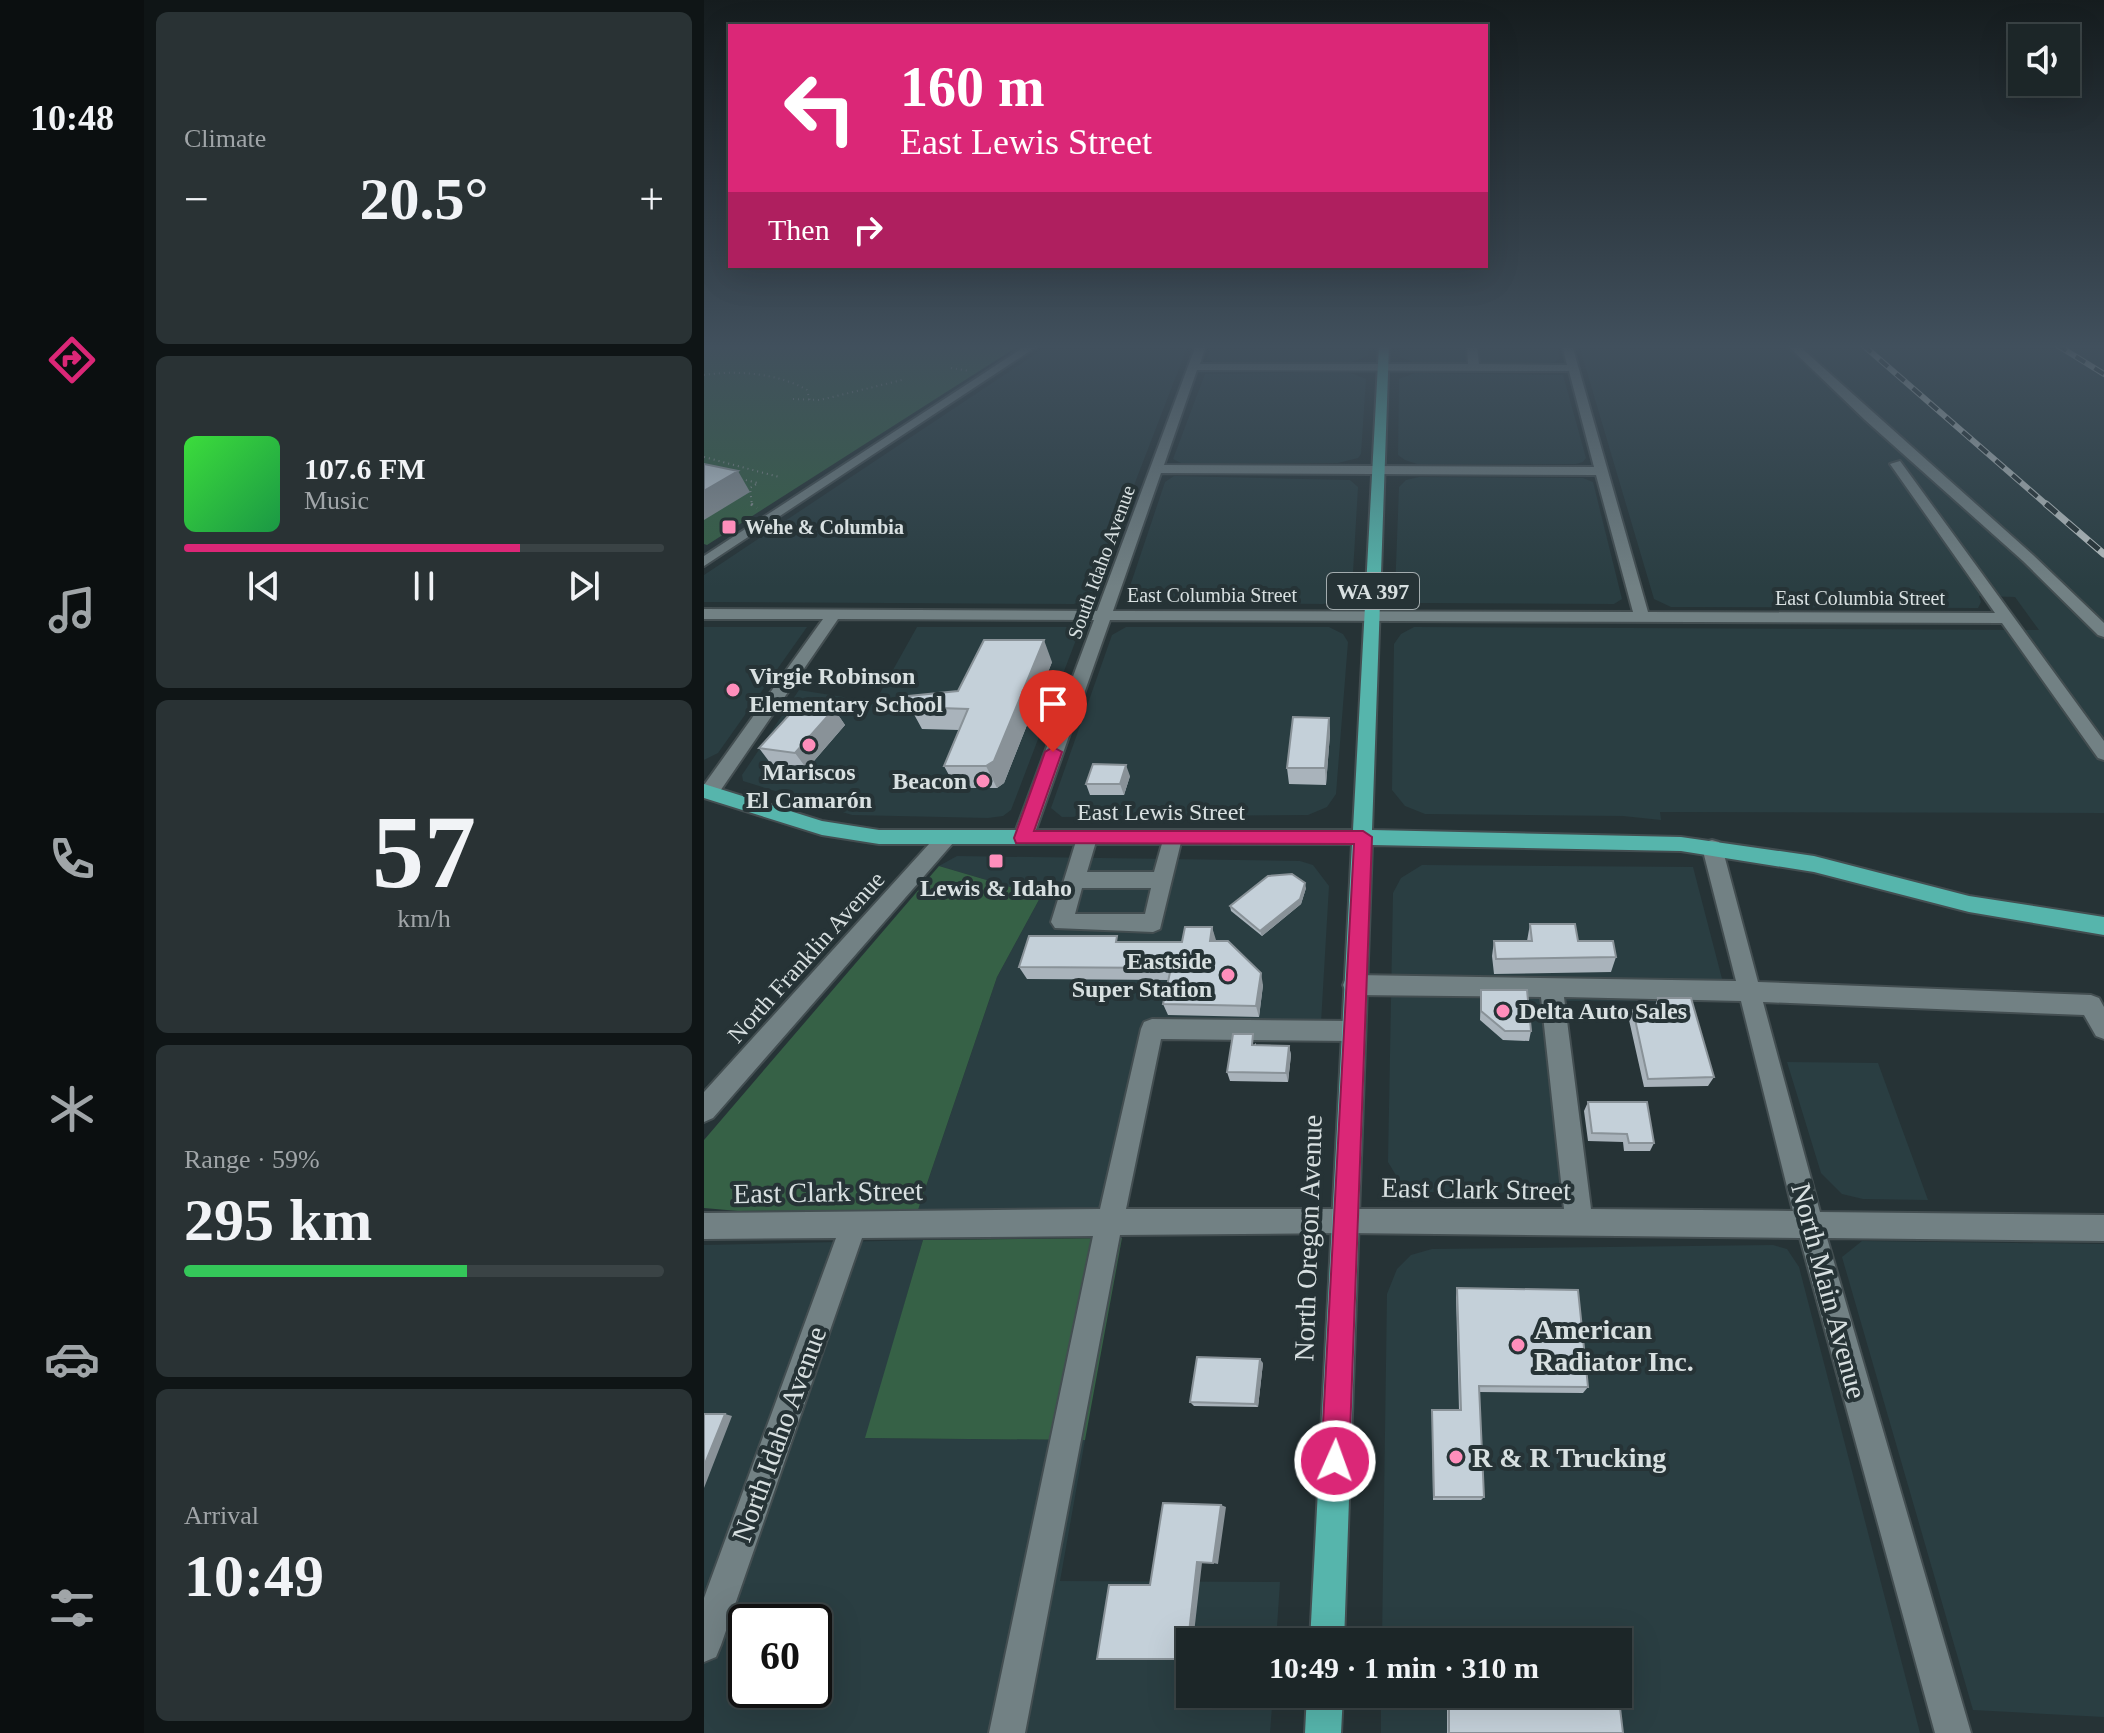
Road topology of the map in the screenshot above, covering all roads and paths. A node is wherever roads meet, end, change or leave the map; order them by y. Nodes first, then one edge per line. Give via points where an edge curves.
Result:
1 (911, 426) edge
2 (1172, 426) edge
3 (1379, 426) edge
4 (1590, 426) edge
5 (1877, 426) edge
6 (704, 457) edge
7 (1896, 464) dead end
8 (1156, 469) junction
9 (1376, 470) junction
10 (1602, 471) junction
11 (733, 477) edge
12 (779, 477) dead end
13 (762, 509) dead end
14 (704, 562) edge
15 (704, 614) edge
16 (834, 614) junction
17 (1102, 615) junction
18 (1373, 616) junction
19 (1642, 617) junction
20 (2007, 618) junction
21 (2104, 632) edge
22 (2104, 754) edge
23 (707, 792) edge
24 (1363, 837) junction
25 (946, 838) junction
26 (1023, 838) junction
27 (1087, 838) junction
28 (1172, 838) junction
29 (1712, 847) junction
30 (1075, 880) junction
31 (1162, 880) junction
32 (2104, 926) edge
33 (1354, 985) junction
34 (1551, 986) junction
35 (1748, 992) junction
36 (2104, 1029) edge
37 (1352, 1031) junction
38 (704, 1110) edge
39 (1111, 1220) junction
40 (1346, 1220) junction
41 (1579, 1222) junction
42 (854, 1224) junction
43 (1810, 1225) junction
44 (704, 1226) edge
45 (2104, 1228) edge
46 (1328, 1628) edge
47 (704, 1645) edge
48 (1324, 1708) edge
49 (1007, 1733) edge
50 (1323, 1733) edge
51 (1953, 1733) edge

1 - 14 street
2 - 8 street, South Idaho Avenue
3 - 9 main road, WA 397
4 - 10 street
5 - 21 street
6 - 12 path
7 - 20 street
8 - 9 street
8 - 17 street, South Idaho Avenue
9 - 10 street
9 - 18 main road, WA 397
10 - 19 street
11 - 13 path via 758,483 750,488 751,505
15 - 16 street, East Columbia Street
16 - 17 street, East Columbia Street
16 - 23 street
17 - 18 street, East Columbia Street
17 - 26 street, South Idaho Avenue
18 - 19 street, East Columbia Street
18 - 24 main road, WA 397
19 - 20 street, East Columbia Street
20 - 22 street
23 - 25 main road, East Lewis Street via 844,833
24 - 28 main road, East Lewis Street
24 - 29 main road, East Lewis Street
24 - 33 main road, North Oregon Avenue / WA 397
25 - 26 main road, East Lewis Street
25 - 38 street, North Franklin Avenue
26 - 27 main road, East Lewis Street
27 - 28 main road, East Lewis Street
27 - 30 street
28 - 31 street
29 - 32 main road, East Lewis Street via 1814,864 1969,904
29 - 35 street, North Main Avenue
30 - 31 street
30 - 31 street via 1062,922 1153,923
33 - 34 street
33 - 37 main road, North Oregon Avenue / WA 397
34 - 35 street
34 - 41 street
35 - 36 street via 2091,1005
35 - 43 street, North Main Avenue
37 - 39 street via 1152,1029
37 - 40 main road, North Oregon Avenue / WA 397
39 - 40 street, East Clark Street
39 - 42 street, East Clark Street
39 - 49 street
40 - 41 street, East Clark Street
40 - 46 main road, North Oregon Avenue / WA 397
41 - 43 street, East Clark Street
42 - 44 street, East Clark Street
42 - 47 street, North Idaho Avenue
43 - 45 street, East Clark Street
43 - 51 street, North Main Avenue
48 - 50 main road

